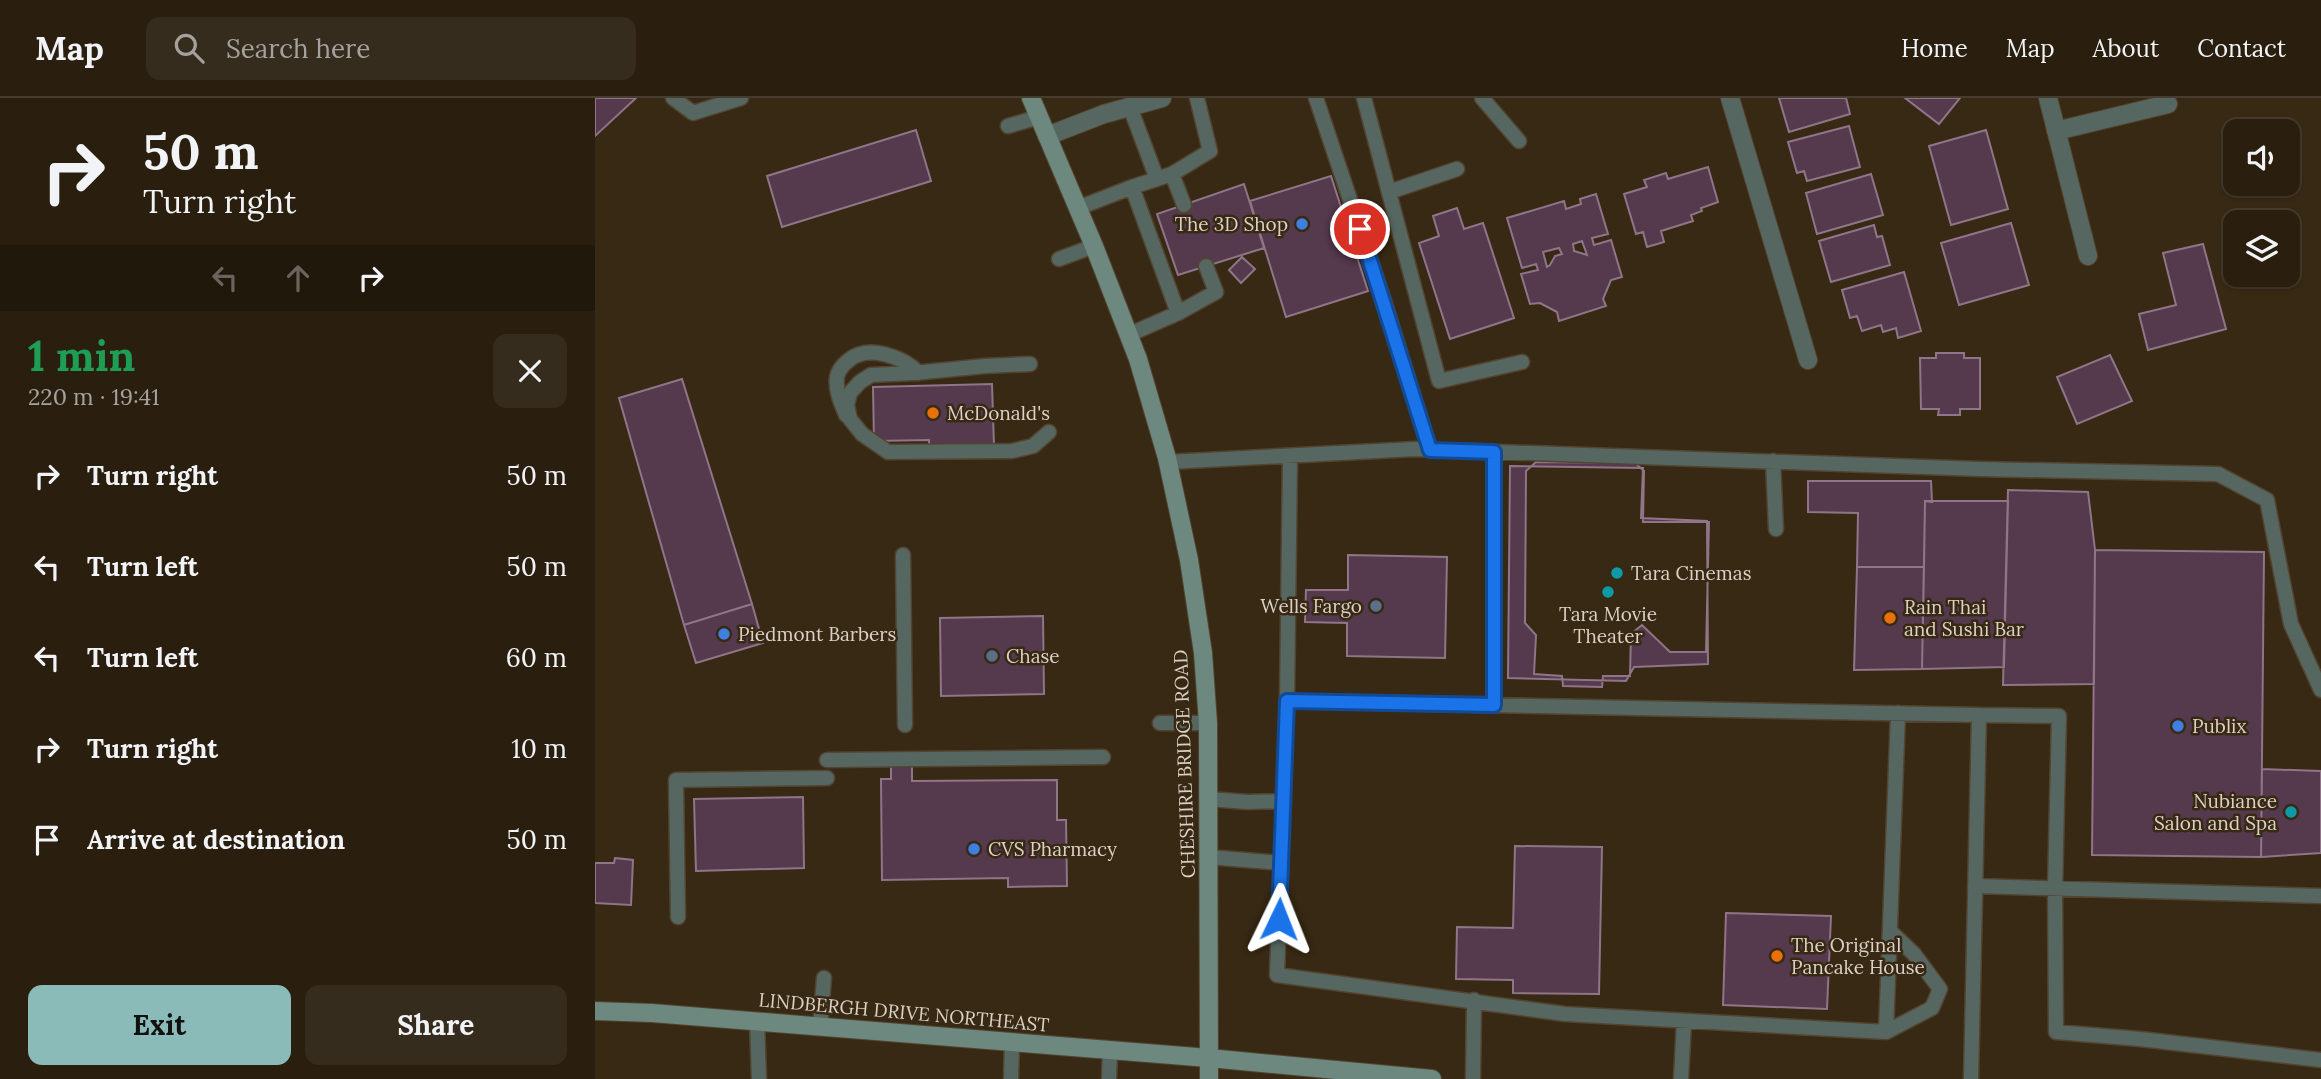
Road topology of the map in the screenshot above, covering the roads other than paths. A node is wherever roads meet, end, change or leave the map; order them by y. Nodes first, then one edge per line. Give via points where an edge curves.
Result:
1 (673, 98) edge
2 (741, 98) edge
3 (1031, 98) edge
4 (1162, 98) edge
5 (1197, 98) edge
6 (1316, 98) edge
7 (1364, 98) edge
8 (1482, 98) edge
9 (1730, 98) edge
10 (2048, 98) edge
11 (2168, 104) dead end
12 (1130, 107) junction
13 (1039, 117) junction
14 (1008, 126) dead end
15 (2056, 131) junction
16 (1047, 136) junction
17 (1519, 141) dead end
18 (1457, 169) dead end
19 (1172, 174) junction
20 (1157, 179) junction
21 (1132, 187) junction
22 (1389, 192) junction
23 (1184, 205) dead end
24 (1078, 208) junction
25 (1094, 246) junction
26 (2088, 256) dead end
27 (1059, 259) dead end
28 (1206, 266) dead end
29 (1178, 313) junction
30 (1128, 335) junction
31 (1808, 360) dead end
32 (1522, 362) dead end
33 (1030, 365) dead end
34 (919, 373) junction
35 (850, 419) junction
36 (1049, 432) dead end
37 (1430, 450) junction
38 (1494, 452) junction
39 (1290, 456) junction
40 (1773, 461) junction
41 (1168, 462) junction
42 (1776, 530) dead end
43 (903, 555) dead end
44 (2321, 690) edge
45 (1287, 701) junction
46 (1494, 705) junction
47 (1898, 713) junction
48 (1979, 715) junction
49 (1160, 723) dead end
50 (1208, 723) junction
51 (905, 725) dead end
52 (1103, 757) dead end
53 (827, 760) dead end
54 (827, 778) dead end
55 (1209, 799) junction
56 (1284, 801) junction
57 (1209, 857) junction
58 (1281, 863) junction
59 (1975, 886) junction
60 (2055, 889) junction
61 (2321, 895) edge
62 (678, 917) dead end
63 (1890, 931) junction
64 (824, 978) dead end
65 (1473, 1000) junction
66 (595, 1011) edge
67 (757, 1021) junction
68 (1684, 1021) junction
69 (820, 1027) junction
70 (1886, 1032) junction
71 (1012, 1042) junction
72 (1110, 1050) junction
73 (1209, 1058) junction
74 (2321, 1060) edge
75 (1297, 1073) edge
76 (1420, 1078) edge
77 (759, 1079) edge
78 (1011, 1079) edge
79 (1109, 1079) edge
80 (1209, 1079) edge
81 (1473, 1079) edge
82 (1681, 1079) edge
83 (1971, 1079) edge

1 - 2 lane via 693,113
3 - 13 main road, CHESHIRE BRIDGE ROAD
4 - 12 street
5 - 19 lane via 1210,151
6 - 37 lane
7 - 22 lane
8 - 17 lane
9 - 31 street
10 - 15 street
11 - 15 street
12 - 16 street
12 - 20 lane
13 - 14 lane
13 - 16 main road, CHESHIRE BRIDGE ROAD
15 - 26 street
16 - 24 main road, CHESHIRE BRIDGE ROAD
18 - 22 lane
19 - 20 lane
19 - 23 lane
20 - 21 lane
21 - 24 lane
21 - 29 lane
22 - 32 lane via 1439,381
24 - 25 main road, CHESHIRE BRIDGE ROAD
25 - 27 lane
25 - 30 main road, CHESHIRE BRIDGE ROAD
28 - 29 lane via 1216,292
29 - 30 lane
30 - 41 main road, CHESHIRE BRIDGE ROAD
33 - 34 lane
34 - 35 lane via 880,373 860,382 850,393
34 - 35 lane via 912,365 883,354 855,355 837,376 837,391
35 - 36 lane via 888,452 1012,451 1033,446
37 - 38 lane
37 - 39 lane
38 - 40 lane
38 - 46 lane
39 - 41 lane
39 - 45 lane
40 - 42 lane
40 - 44 lane via 2218,474 2267,500 2291,624
41 - 50 main road, CHESHIRE BRIDGE ROAD via 1189,560
43 - 51 lane
45 - 46 lane
45 - 56 lane
46 - 47 lane
47 - 48 lane
47 - 63 lane
48 - 59 lane
48 - 60 lane via 2059,716
49 - 50 lane
50 - 55 main road, CHESHIRE BRIDGE ROAD
52 - 53 lane
54 - 62 lane via 675,780
55 - 56 lane
55 - 57 main road, CHESHIRE BRIDGE ROAD
56 - 58 lane
57 - 58 lane
57 - 73 main road, CHESHIRE BRIDGE ROAD
58 - 65 lane via 1277,975
59 - 60 lane
59 - 83 lane
60 - 61 lane
60 - 74 lane via 2056,1032
63 - 70 lane
63 - 70 lane via 1940,989 1932,1008
64 - 69 lane
65 - 68 lane via 1565,1014
65 - 81 lane
66 - 67 main road, LINDBERGH DRIVE NORTHEAST
67 - 69 main road, LINDBERGH DRIVE NORTHEAST
67 - 77 lane
68 - 70 lane
68 - 82 lane
69 - 71 main road, LINDBERGH DRIVE NORTHEAST
71 - 72 main road, LINDBERGH DRIVE NORTHEAST
71 - 78 lane
72 - 73 main road, LINDBERGH DRIVE NORTHEAST
72 - 79 lane
73 - 75 main road, LINDBERGH DRIVE NORTHEAST
73 - 80 main road, CHESHIRE BRIDGE ROAD
75 - 76 main road, LINDBERGH DRIVE NORTHEAST

